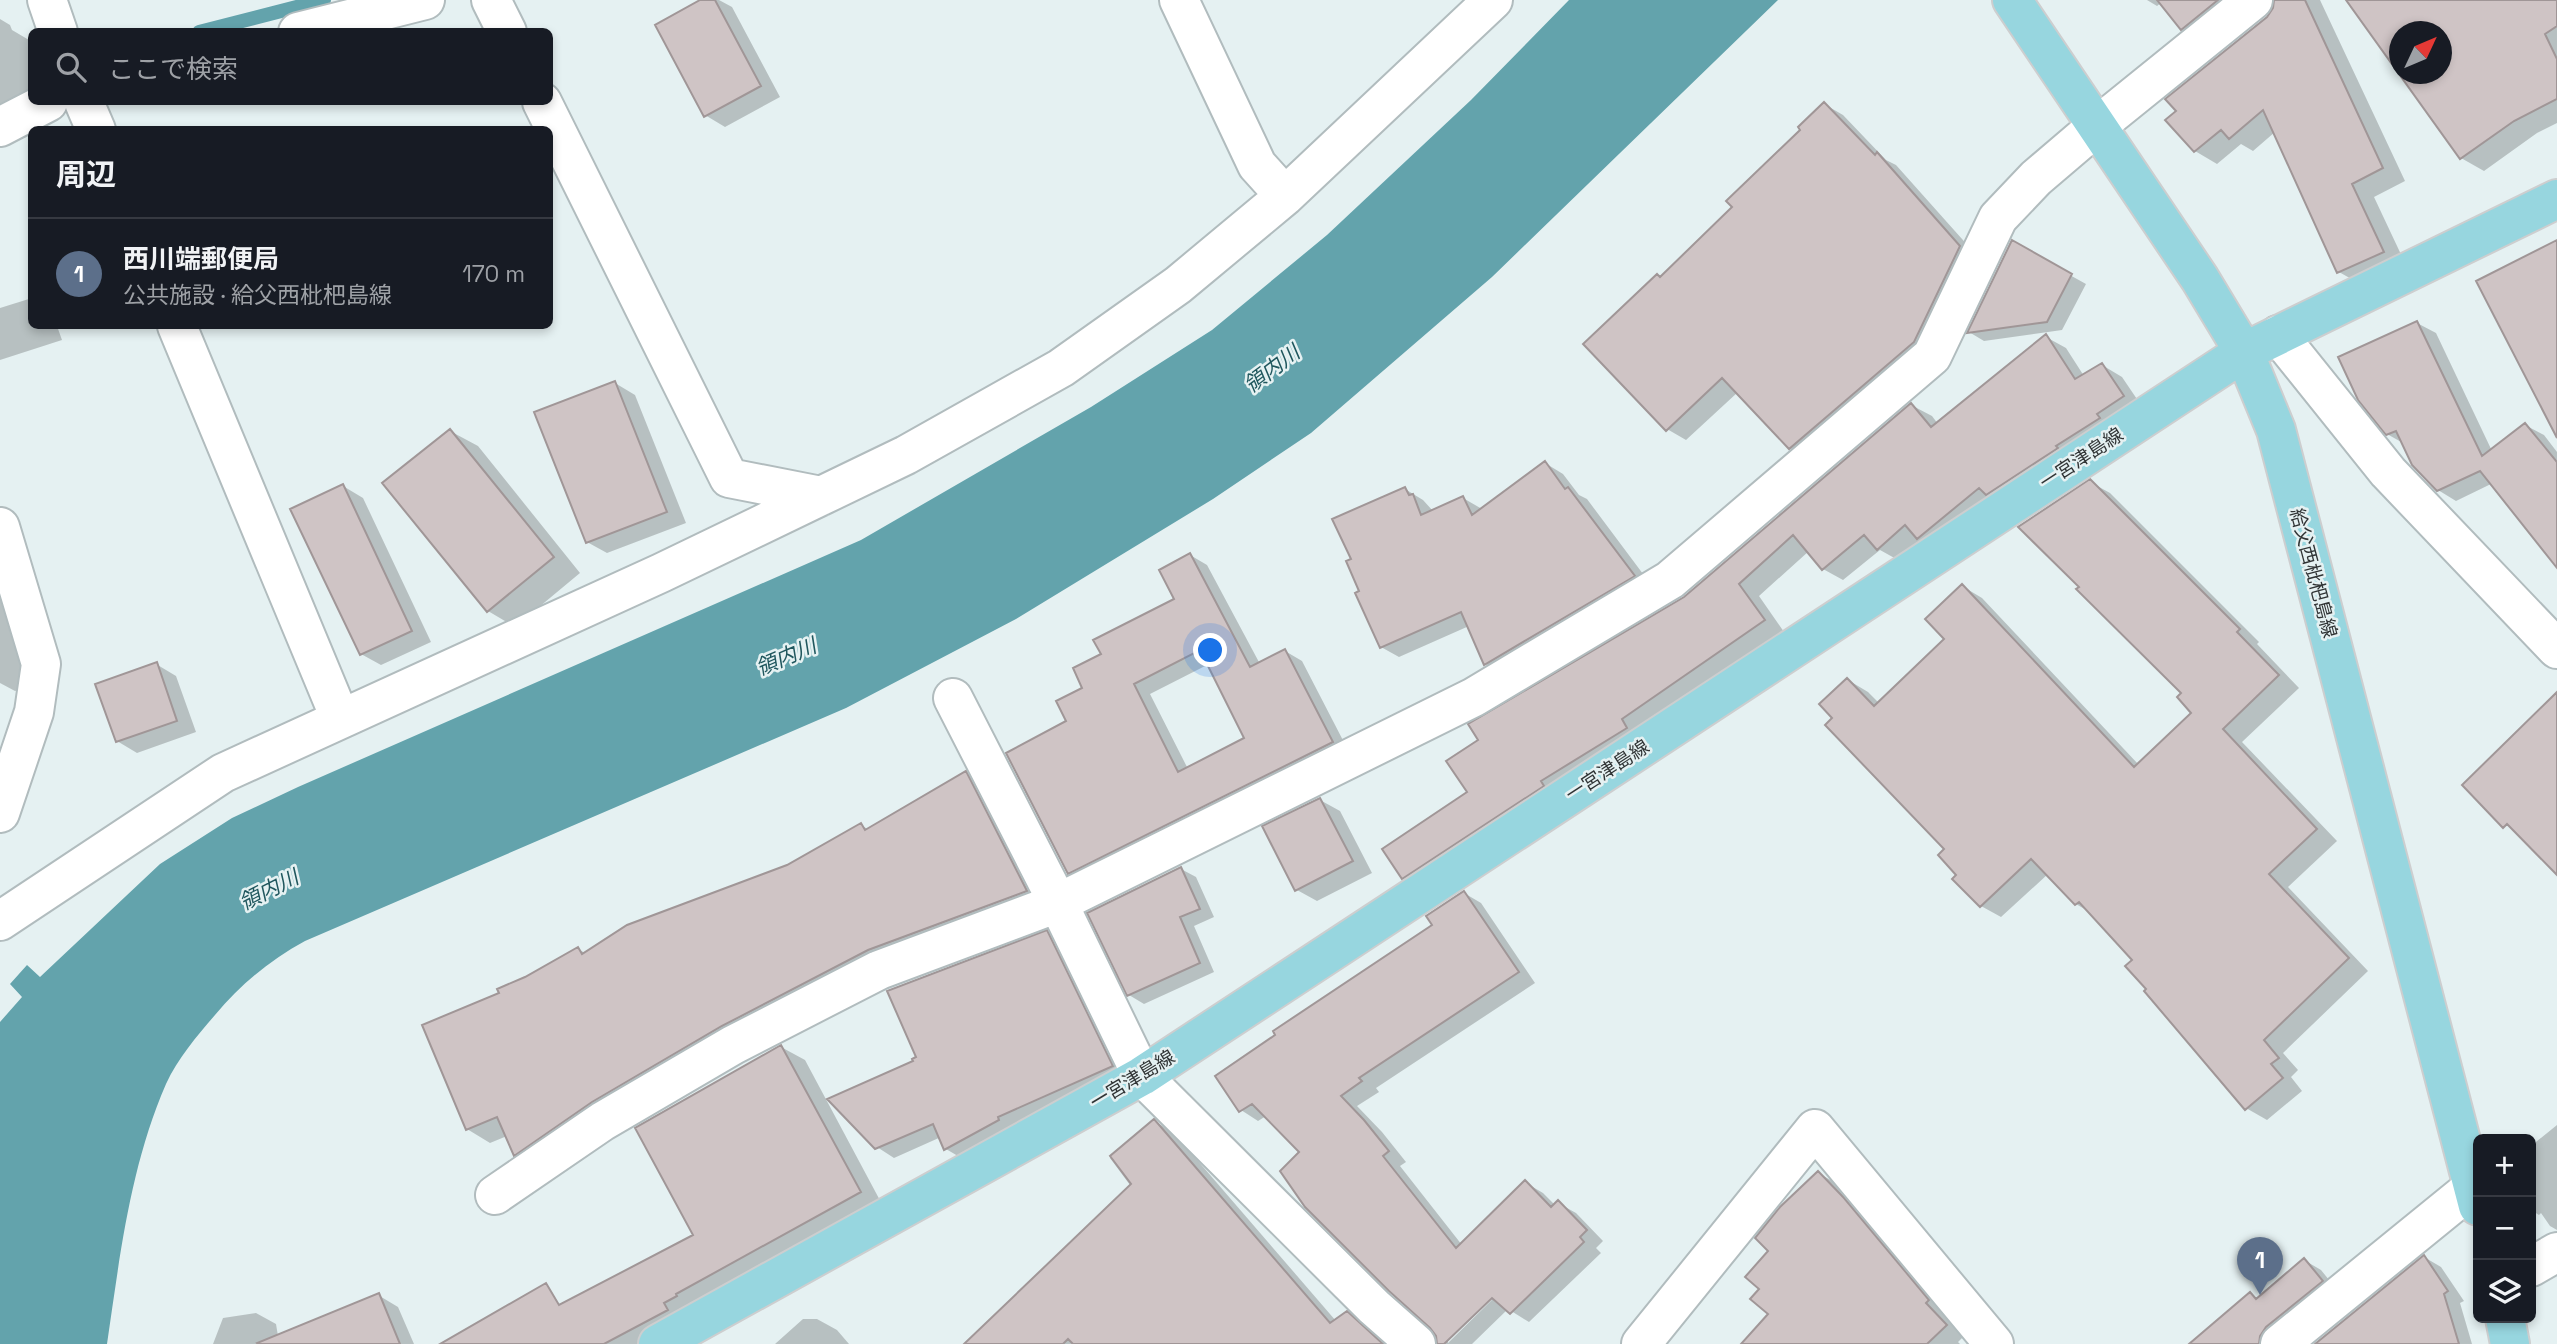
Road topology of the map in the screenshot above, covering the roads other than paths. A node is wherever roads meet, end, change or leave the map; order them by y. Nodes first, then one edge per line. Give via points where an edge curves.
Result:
1 (47, 0) edge
2 (425, 0) edge
3 (491, 0) edge
4 (1179, 0) edge
5 (1493, 0) edge
6 (2012, 0) edge
7 (2253, 0) edge
8 (57, 28) edge
9 (314, 28) edge
10 (505, 28) edge
11 (42, 105) edge
12 (85, 105) edge
13 (543, 105) edge
14 (94, 126) edge
15 (2097, 126) junction
16 (0, 127) edge
17 (1285, 195) junction
18 (2557, 199) edge
19 (178, 329) edge
20 (2278, 335) junction
21 (2244, 352) junction
22 (821, 496) junction
23 (0, 527) edge
24 (2557, 649) edge
25 (953, 698) dead end
26 (340, 718) junction
27 (0, 813) edge
28 (1058, 903) junction
29 (0, 921) edge
30 (1142, 1076) junction
31 (2473, 1185) edge
32 (495, 1195) dead end
33 (2473, 1199) edge
34 (2557, 1252) edge
35 (2536, 1265) edge
36 (2506, 1323) edge
37 (1405, 1340) edge
38 (659, 1344) edge
39 (1641, 1344) edge
40 (1994, 1344) edge
41 (2280, 1344) edge
42 (2510, 1344) edge

1 - 8 street
2 - 9 street
3 - 10 street
4 - 17 street via 1257,165
5 - 17 street
6 - 15 main road, 給父西枇杷島線
7 - 15 street
11 - 16 street
12 - 14 street
13 - 22 street via 729,478
15 - 21 main road, 給父西枇杷島線
15 - 28 street via 1998,218 1933,356 1670,580 1474,697
17 - 22 street via 1178,285 1061,368
18 - 20 main road, 一宮津島線
19 - 26 street
20 - 21 main road, 一宮津島線
20 - 24 street via 2388,472
21 - 30 main road, 一宮津島線
21 - 31 main road, 給父西枇杷島線 via 2276,430
22 - 26 street
23 - 27 street via 41,664 34,712
25 - 28 street
26 - 29 street via 223,773
28 - 30 street
28 - 32 street via 879,970 603,1121
30 - 37 street
30 - 38 main road, 一宮津島線
33 - 41 street
34 - 35 street
36 - 42 main road
39 - 40 street via 1815,1129

